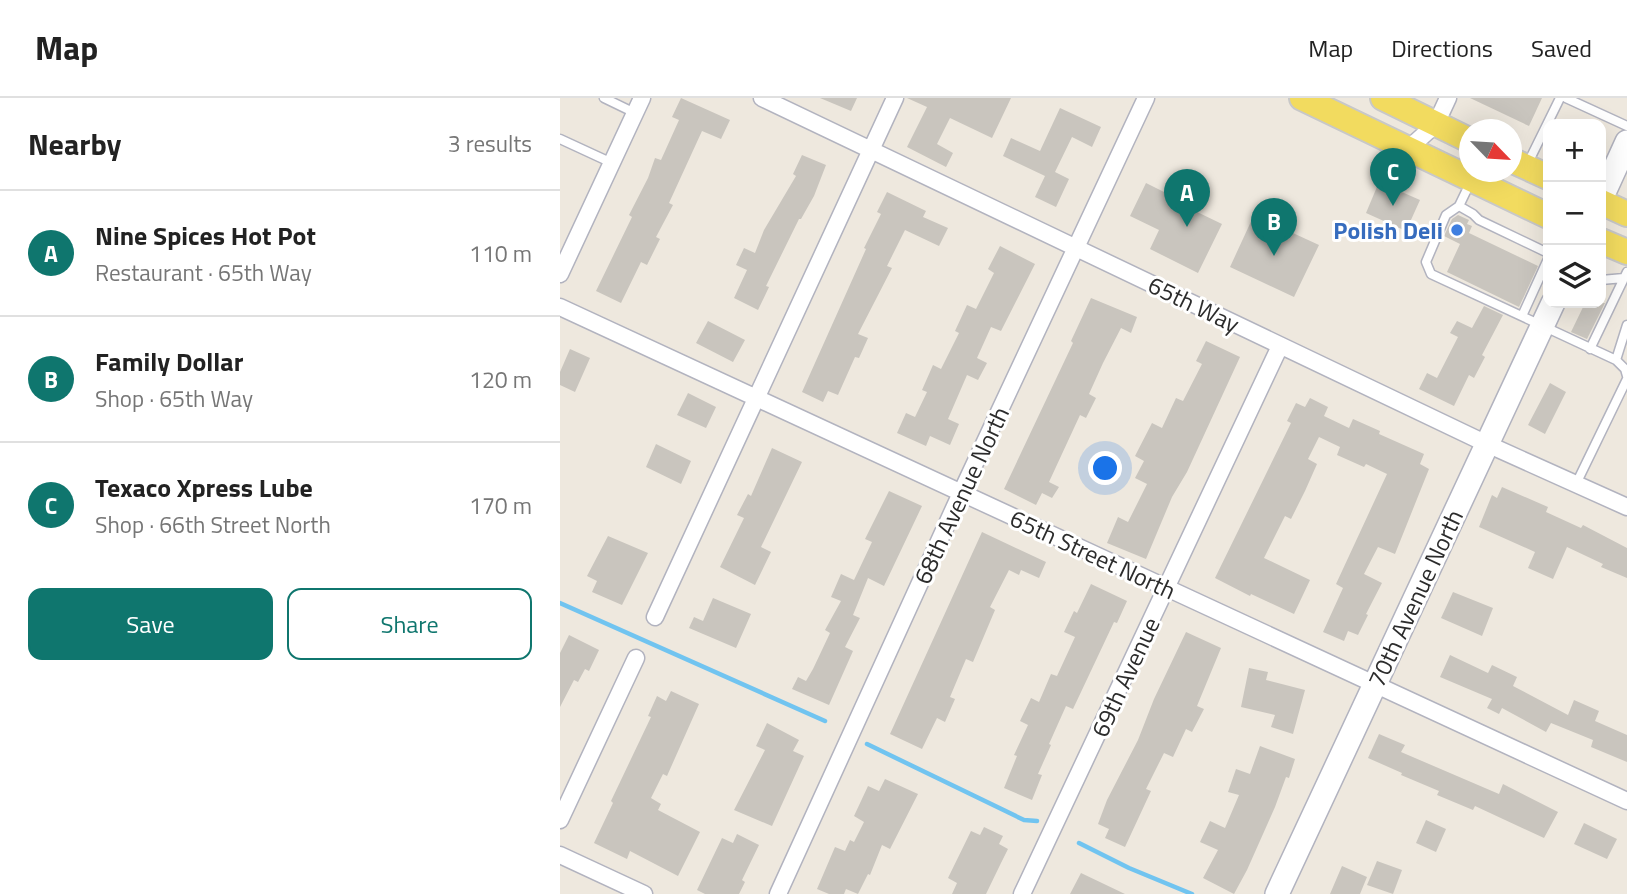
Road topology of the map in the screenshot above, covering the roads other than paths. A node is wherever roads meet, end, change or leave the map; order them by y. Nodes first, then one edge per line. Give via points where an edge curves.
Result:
1 (604, 98) edge
2 (762, 98) edge
3 (895, 98) edge
4 (1146, 98) edge
5 (1302, 98) edge
6 (1383, 98) edge
7 (1448, 98) edge
8 (1560, 98) edge
9 (1566, 98) edge
10 (639, 106) edge
11 (1552, 119) edge
12 (1436, 124) junction
13 (1627, 125) edge
14 (1459, 135) edge
15 (560, 139) edge
16 (1543, 140) edge
17 (1627, 142) edge
18 (1408, 149) junction
19 (870, 150) junction
20 (612, 163) junction
21 (1529, 168) edge
22 (1459, 174) edge
23 (1471, 182) edge
24 (1476, 182) edge
25 (1606, 185) edge
26 (1606, 203) edge
27 (1459, 206) junction
28 (1543, 214) edge
29 (1627, 214) edge
30 (1606, 243) edge
31 (1076, 248) junction
32 (1543, 251) edge
33 (1627, 252) edge
34 (560, 274) edge
35 (1625, 275) edge
36 (1543, 278) edge
37 (1606, 279) edge
38 (560, 307) edge
39 (1547, 308) edge
40 (1532, 321) junction
41 (1627, 325) edge
42 (1280, 346) junction
43 (1590, 349) junction
44 (1616, 360) junction
45 (1627, 378) edge
46 (756, 398) junction
47 (1487, 444) junction
48 (1576, 484) junction
49 (961, 493) junction
50 (1627, 507) edge
51 (1167, 588) junction
52 (655, 617) dead end
53 (636, 658) dead end
54 (1375, 685) junction
55 (1627, 802) edge
56 (560, 820) edge
57 (560, 855) edge
58 (644, 894) edge
59 (778, 894) edge
60 (1022, 894) edge
61 (1277, 894) edge

1 - 10 lane
2 - 19 street, 65th Way
3 - 19 street
4 - 31 street, 68th Avenue North
5 - 18 main road
6 - 12 main road
7 - 12 street
8 - 11 lane
9 - 13 lane
10 - 20 street
12 - 14 main road
12 - 18 street
15 - 20 lane
16 - 21 lane
17 - 25 street
18 - 22 main road
19 - 31 street, 65th Way
19 - 46 street
20 - 34 street
23 - 27 lane
24 - 28 main road
26 - 29 main road
27 - 32 lane
27 - 40 lane via 1446,215 1426,262 1432,274
30 - 33 main road
31 - 42 street, 65th Way
31 - 49 street, 68th Avenue North
35 - 37 lane
35 - 43 lane
36 - 40 lane
38 - 46 street, 65th Street North
39 - 40 street, 70th Avenue North
40 - 43 lane
40 - 47 street, 70th Avenue North
41 - 44 lane
42 - 47 street, 65th Way
42 - 51 street, 69th Avenue
43 - 44 lane
44 - 45 lane
45 - 48 lane
46 - 49 street, 65th Street North
46 - 52 street
47 - 48 street, 65th Way
47 - 54 street, 70th Avenue North
48 - 50 street, 65th Way
49 - 51 street, 65th Street North
49 - 59 street, 68th Avenue North
51 - 54 street, 65th Street North
51 - 60 street, 69th Avenue
53 - 56 street
54 - 55 street, 65th Street North
54 - 61 street, 70th Avenue North
57 - 58 street

